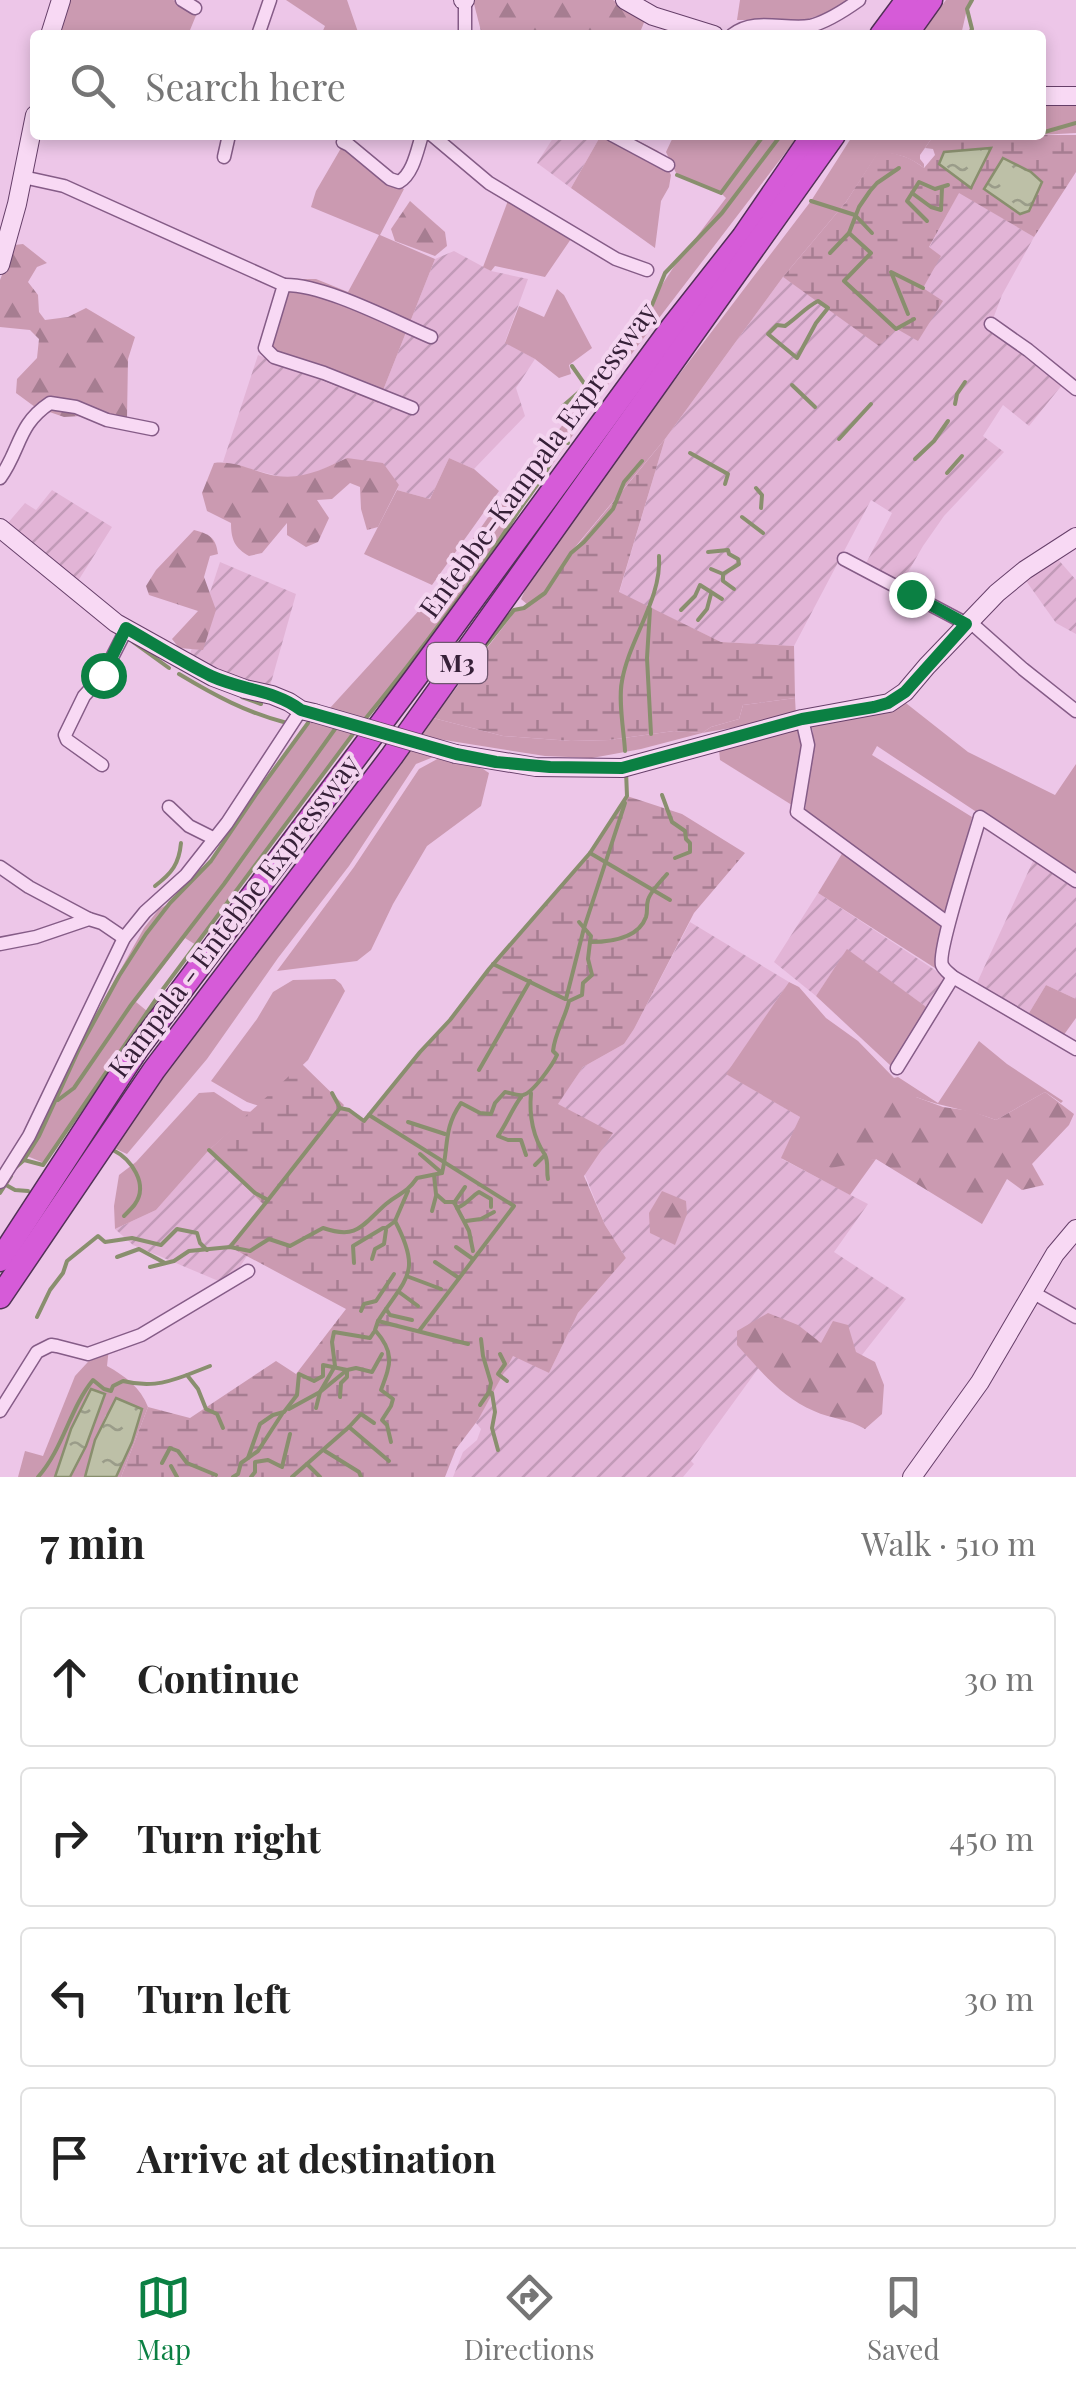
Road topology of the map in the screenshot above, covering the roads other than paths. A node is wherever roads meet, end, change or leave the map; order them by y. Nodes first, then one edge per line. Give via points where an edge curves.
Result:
1 (61, 0) edge
2 (270, 0) edge
3 (464, 0) edge
4 (625, 0) edge
5 (860, 0) edge
6 (907, 0) edge
7 (931, 0) edge
8 (52, 30) edge
9 (260, 30) edge
10 (465, 30) edge
11 (698, 30) edge
12 (740, 30) edge
13 (886, 30) edge
14 (910, 30) edge
15 (1046, 96) edge
16 (1076, 96) edge
17 (31, 140) edge
18 (228, 140) edge
19 (420, 140) edge
20 (438, 140) edge
21 (621, 140) edge
22 (810, 140) edge
23 (830, 140) edge
24 (342, 142) dead end
25 (224, 156) dead end
26 (668, 165) dead end
27 (24, 178) junction
28 (0, 265) edge
29 (647, 270) dead end
30 (284, 285) junction
31 (991, 324) dead end
32 (431, 337) dead end
33 (1076, 389) edge
34 (412, 408) dead end
35 (152, 429) dead end
36 (0, 478) edge
37 (0, 528) edge
38 (1076, 537) edge
39 (844, 559) dead end
40 (968, 622) junction
41 (126, 628) junction
42 (308, 712) junction
43 (1076, 712) edge
44 (802, 719) junction
45 (102, 765) dead end
46 (169, 807) dead end
47 (213, 838) junction
48 (0, 867) edge
49 (1076, 881) edge
50 (89, 919) junction
51 (948, 923) junction
52 (124, 938) junction
53 (0, 944) edge
54 (953, 976) junction
55 (1076, 1049) edge
56 (897, 1068) dead end
57 (6, 1158) edge
58 (0, 1182) edge
59 (1076, 1229) edge
60 (0, 1260) edge
61 (248, 1271) dead end
62 (1032, 1292) junction
63 (0, 1296) edge
64 (1076, 1318) edge
65 (0, 1411) edge
66 (912, 1477) edge

1 - 8 street
2 - 9 street
3 - 10 street
4 - 11 street
5 - 12 street via 810,26
6 - 13 highway
7 - 14 highway
15 - 16 street
17 - 27 street
18 - 25 street
19 - 24 street via 399,182
20 - 29 street via 488,183 616,259
21 - 26 street
22 - 60 highway, Entebbe-Kampala Expressway / M3 via 138,1048
23 - 63 highway, Kampala - Entebbe Expressway / M3 via 392,756 154,1070
27 - 28 street
27 - 30 street via 64,186
30 - 32 street via 328,293
30 - 34 street via 265,348
31 - 33 street
35 - 36 street via 50,403 20,434
37 - 41 street
38 - 40 street via 1011,581
39 - 40 street
40 - 43 street
40 - 44 street via 888,703
41 - 42 street via 213,677
41 - 45 street via 65,735
42 - 44 street, bridge via 456,754 536,766 622,768
42 - 47 street
44 - 51 street via 808,745 797,812
46 - 47 street
47 - 52 street
48 - 50 street
49 - 51 street via 980,817
50 - 52 street
50 - 53 street
51 - 54 street via 941,959
52 - 57 street via 42,1110
54 - 55 street
54 - 56 street
57 - 58 street
59 - 62 street
61 - 65 street via 141,1336 88,1354 57,1346 37,1352
62 - 64 street
62 - 66 street via 980,1382

